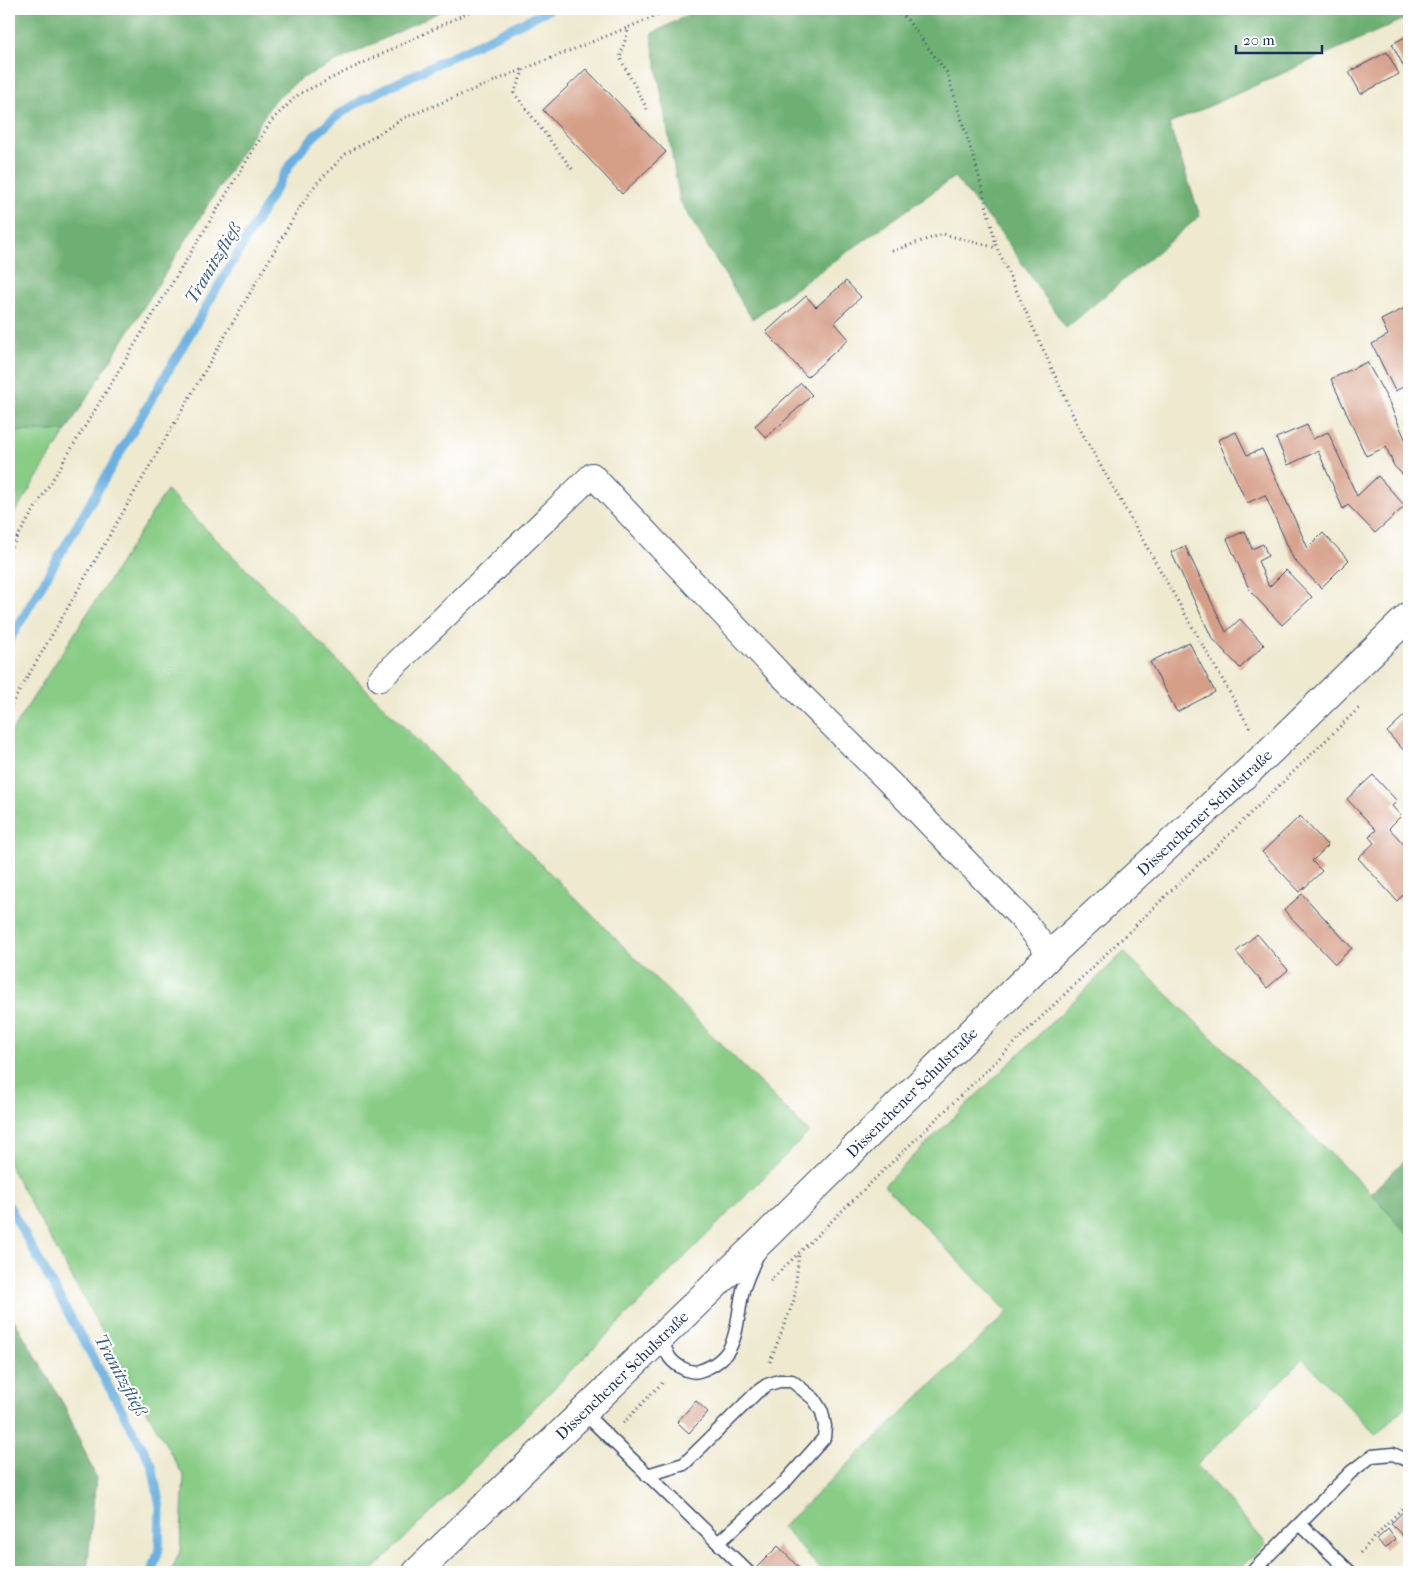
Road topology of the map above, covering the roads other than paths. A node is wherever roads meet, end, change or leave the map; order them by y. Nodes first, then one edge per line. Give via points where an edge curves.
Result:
1 (1409, 616) edge
2 (380, 679) dead end
3 (1050, 955) junction
4 (767, 1234) junction
5 (661, 1337) junction
6 (583, 1412) junction
7 (1409, 1461) edge
8 (648, 1475) junction
9 (1300, 1524) junction
10 (718, 1543) junction
11 (418, 1572) edge
12 (748, 1572) edge
13 (1252, 1572) edge
14 (1350, 1572) edge

1 - 3 street, Dissenchener Schulstraße via 1266,755
2 - 3 street via 592,475 780,674 1025,922
3 - 4 street, Dissenchener Schulstraße
4 - 5 street, Dissenchener Schulstraße
4 - 5 lane via 744,1289 727,1354 711,1367 694,1372 670,1358
5 - 6 street, Dissenchener Schulstraße
6 - 8 lane
6 - 11 street, Dissenchener Schulstraße
7 - 9 lane via 1393,1454 1372,1456 1351,1472
8 - 10 lane
8 - 10 lane via 684,1464 767,1385 792,1381 814,1399 822,1412 824,1438 784,1483
9 - 13 lane
9 - 14 lane
10 - 12 lane

